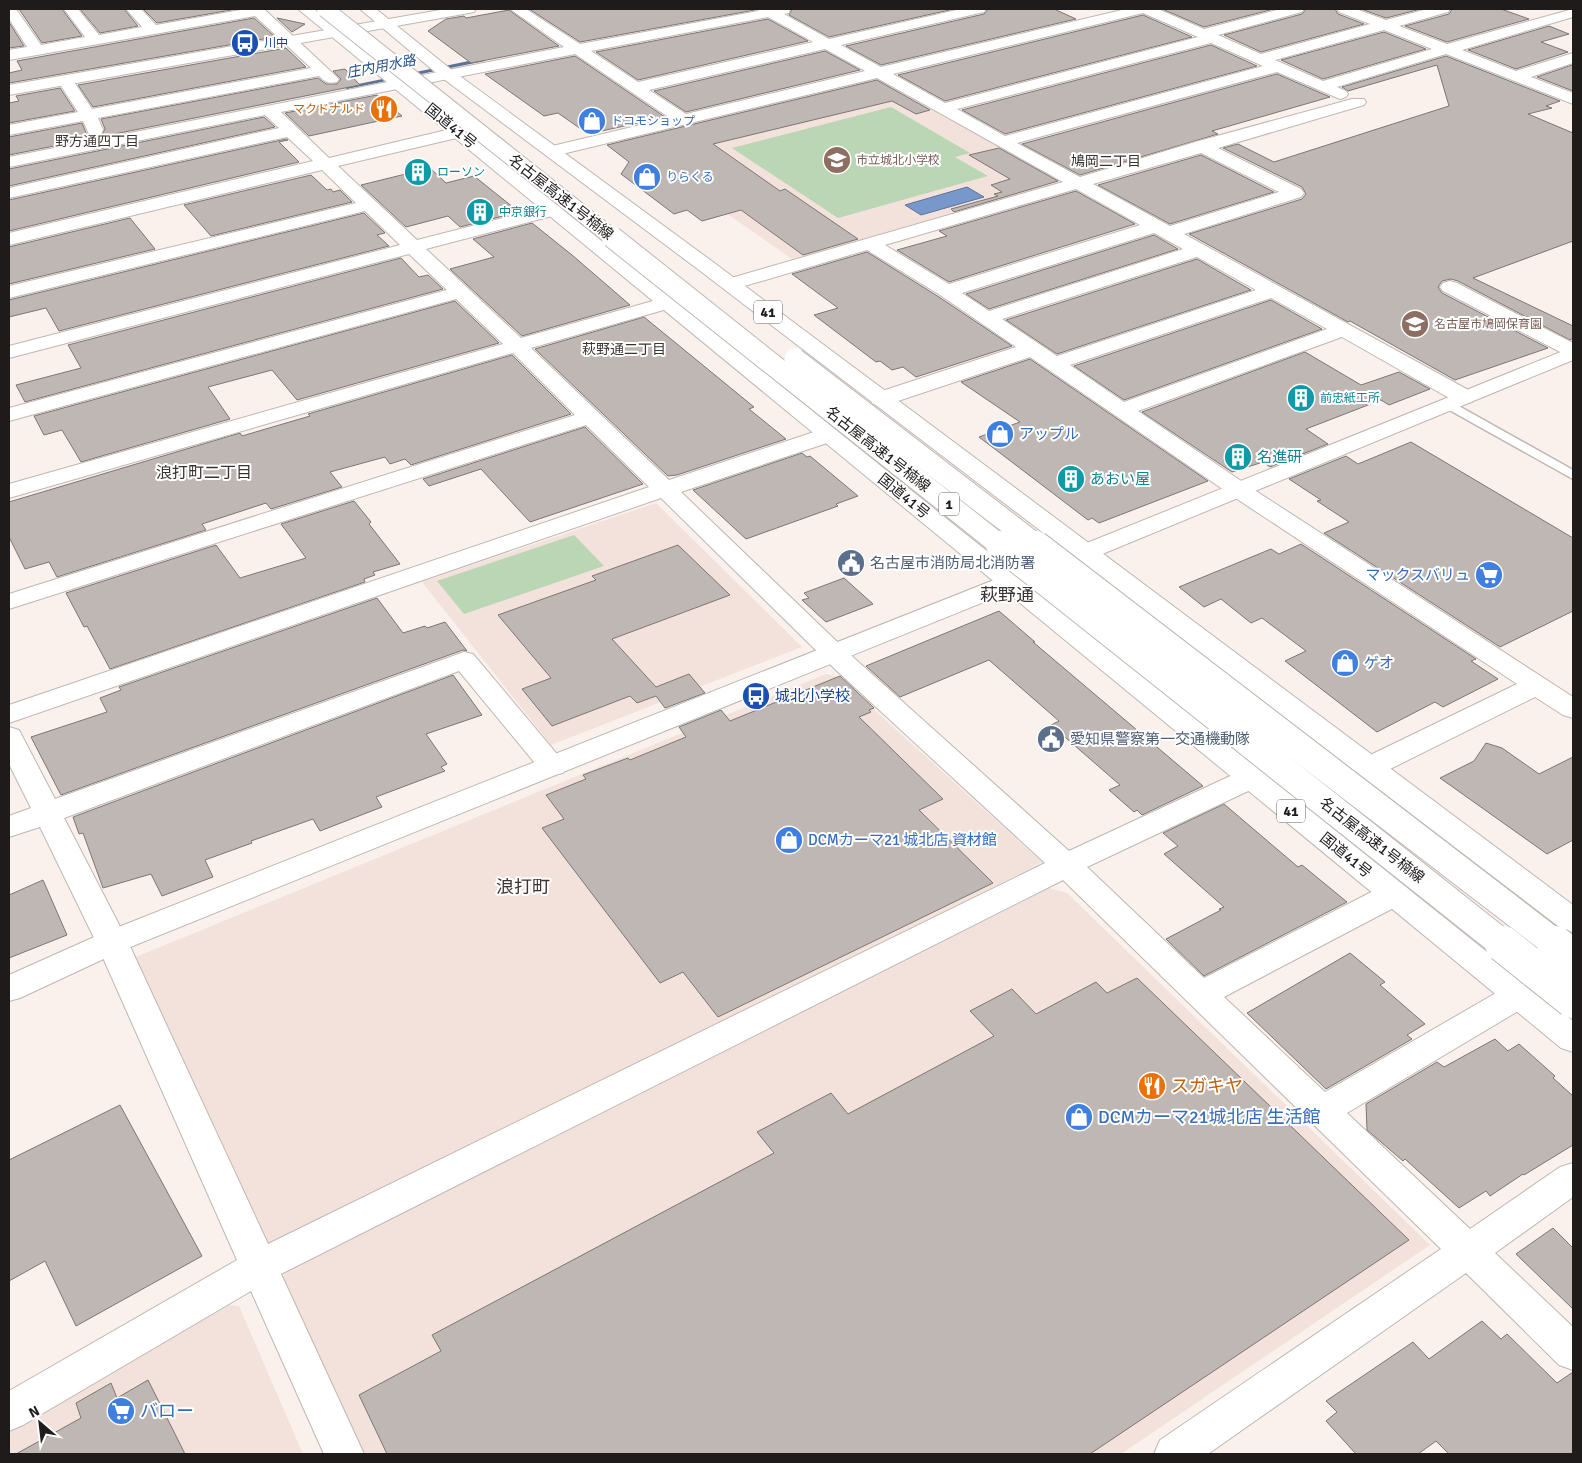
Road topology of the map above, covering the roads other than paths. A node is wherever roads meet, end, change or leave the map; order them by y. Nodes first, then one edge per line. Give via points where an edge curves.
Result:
1 (9, 9) edge
2 (71, 9) edge
3 (134, 9) edge
4 (306, 9) edge
5 (325, 9) edge
6 (340, 9) edge
7 (367, 9) edge
8 (468, 9) edge
9 (517, 9) edge
10 (716, 9) edge
11 (792, 9) edge
12 (979, 9) edge
13 (1145, 9) edge
14 (1297, 9) edge
15 (1344, 9) edge
16 (1443, 9) edge
17 (1536, 9) edge
18 (257, 10) edge
19 (767, 10) edge
20 (204, 14) edge
21 (1566, 14) edge
22 (385, 22) junction
23 (1385, 25) junction
24 (153, 30) junction
25 (334, 32) junction
26 (1208, 36) junction
27 (95, 40) junction
28 (289, 40) junction
29 (570, 43) junction
30 (827, 44) junction
31 (1447, 49) junction
32 (37, 50) junction
33 (9, 55) edge
34 (1573, 58) edge
35 (1260, 59) junction
36 (1278, 67) junction
37 (440, 68) junction
38 (322, 71) junction
39 (878, 72) junction
40 (1517, 76) junction
41 (392, 78) junction
42 (65, 80) junction
43 (334, 82) junction
44 (1323, 86) junction
45 (635, 88) junction
46 (9, 90) edge
47 (1573, 99) edge
48 (944, 108) junction
49 (269, 110) junction
50 (684, 120) junction
51 (91, 123) junction
52 (9, 130) edge
53 (290, 131) junction
54 (458, 132) junction
55 (1004, 141) junction
56 (1201, 146) junction
57 (9, 147) edge
58 (554, 151) junction
59 (9, 162) edge
60 (326, 164) junction
61 (1079, 183) junction
62 (9, 193) edge
63 (369, 205) junction
64 (554, 210) junction
65 (1162, 230) junction
66 (9, 239) edge
67 (870, 244) junction
68 (414, 248) junction
69 (1198, 250) junction
70 (731, 284) junction
71 (1450, 288) dead end
72 (947, 291) junction
73 (1272, 291) junction
74 (9, 292) edge
75 (460, 292) junction
76 (667, 303) junction
77 (986, 318) junction
78 (1343, 330) junction
79 (516, 345) junction
80 (1032, 349) junction
81 (9, 352) edge
82 (1573, 352) edge
83 (1054, 364) junction
84 (881, 398) junction
85 (1456, 401) junction
86 (1122, 410) junction
87 (9, 415) edge
88 (590, 417) junction
89 (828, 435) junction
90 (1573, 475) edge
91 (1238, 489) junction
92 (663, 490) junction
93 (9, 491) edge
94 (1086, 552) junction
95 (1010, 583) junction
96 (9, 602) edge
97 (834, 653) junction
98 (1537, 685) junction
99 (1573, 709) edge
100 (9, 714) edge
101 (9, 736) edge
102 (553, 766) junction
103 (1370, 767) junction
104 (1251, 778) junction
105 (47, 812) junction
106 (9, 827) edge
107 (1066, 865) junction
108 (1394, 894) junction
109 (1573, 921) edge
110 (112, 942) junction
111 (1573, 958) edge
112 (9, 989) edge
113 (1201, 994) junction
114 (1519, 994) junction
115 (1573, 1000) edge
116 (1573, 1039) edge
117 (1323, 1110) junction
118 (1573, 1178) edge
119 (1468, 1251) junction
120 (258, 1267) junction
121 (1573, 1352) edge
122 (9, 1412) edge
123 (344, 1454) edge
124 (1174, 1454) edge

1 - 32 main road
2 - 27 main road
3 - 24 main road
4 - 25 main road, 国道41号 / 41
5 - 115 main road, 名古屋高速1号楠線 / 1, bridge
6 - 111 main road, 名古屋高速1号楠線 / 1, bridge
7 - 22 main road, 41
8 - 22 main road
9 - 29 main road
10 - 29 main road
11 - 19 main road
12 - 30 main road
13 - 26 main road
13 - 39 main road
14 - 26 main road
15 - 23 main road
16 - 23 main road
17 - 21 main road
18 - 20 main road
18 - 28 main road
19 - 29 main road
19 - 30 main road
20 - 24 main road
21 - 31 main road
22 - 25 main road
22 - 37 main road, 41
23 - 31 main road
23 - 35 main road
24 - 27 main road
25 - 28 main road
25 - 41 main road, 国道41号 / 41
26 - 35 main road
26 - 48 main road
27 - 32 main road
28 - 38 main road
28 - 42 main road
29 - 37 main road
29 - 37 main road
29 - 45 main road
30 - 39 main road
30 - 45 main road
31 - 40 main road
31 - 44 main road
32 - 33 main road
34 - 40 main road
35 - 36 main road
36 - 44 main road
36 - 55 main road
37 - 41 main road
37 - 58 main road, 41
38 - 43 main road
38 - 51 main road
39 - 48 main road
39 - 50 main road
40 - 47 main road
41 - 43 main road via 363,76
41 - 49 main road via 378,88
41 - 54 main road, 国道41号 / 41
42 - 46 main road
42 - 51 main road
43 - 51 main road
44 - 56 main road via 1358,102
45 - 50 main road
48 - 55 main road
49 - 53 main road
49 - 59 main road
50 - 58 main road
51 - 52 main road
51 - 57 main road
53 - 60 main road
53 - 62 main road
54 - 60 main road
54 - 64 main road, 国道41号 / 41
55 - 61 main road
56 - 61 main road
56 - 65 main road via 1295,193
58 - 70 main road, 41
60 - 63 main road
60 - 66 main road
61 - 65 main road
61 - 67 main road
63 - 68 main road
63 - 74 main road
64 - 68 main road
64 - 76 main road, 国道41号 / 41
65 - 69 main road
65 - 72 main road
67 - 70 main road
67 - 72 main road
68 - 75 main road
68 - 81 main road
69 - 73 main road
69 - 77 main road
70 - 84 main road, 41
71 - 82 main road
72 - 77 main road
73 - 78 main road
73 - 83 main road
75 - 79 main road
75 - 87 main road
76 - 79 main road
76 - 89 main road, 国道41号 / 41
77 - 80 main road
78 - 85 main road
78 - 86 main road
79 - 88 main road
79 - 93 main road
80 - 83 main road
80 - 84 main road
82 - 85 main road
83 - 86 main road
84 - 94 main road, 41
85 - 90 lane
85 - 91 main road
86 - 91 main road
88 - 92 main road
88 - 96 main road
89 - 92 main road
89 - 95 main road, 国道41号 / 41
91 - 94 main road
91 - 98 main road
92 - 97 main road
92 - 100 main road
94 - 95 main road
94 - 103 main road, 41
95 - 97 main road
95 - 104 main road, 国道41号 / 41
97 - 102 main road
97 - 107 main road
98 - 99 main road
98 - 103 main road
101 - 105 main road
102 - 105 main road via 464,660
102 - 110 main road
103 - 109 main road, 41
104 - 107 main road
104 - 108 main road, 国道41号 / 41
105 - 106 main road
105 - 110 main road
107 - 113 main road
107 - 120 main road
108 - 113 main road
108 - 114 main road, 国道41号 / 41
110 - 112 main road
110 - 120 main road
113 - 117 main road
114 - 116 main road, 国道41号 / 41
114 - 117 main road
117 - 119 main road
118 - 119 main road
119 - 121 main road
119 - 124 main road
120 - 122 main road
120 - 123 main road

